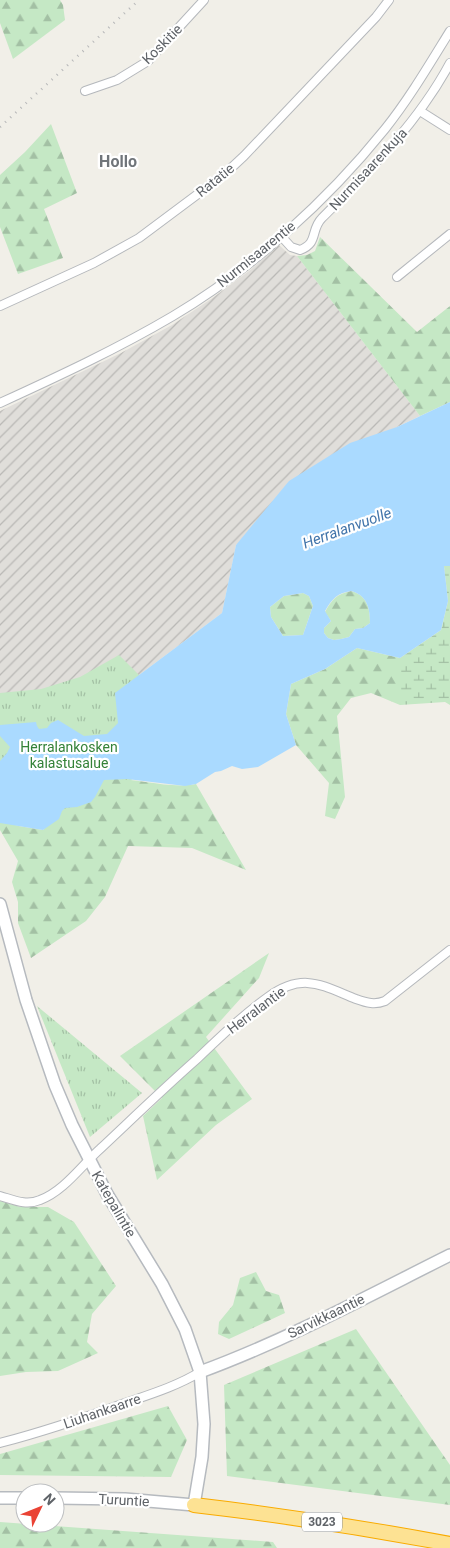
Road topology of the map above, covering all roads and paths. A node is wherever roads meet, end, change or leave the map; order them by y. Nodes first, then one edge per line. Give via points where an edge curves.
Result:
1 (204, 0) edge
2 (389, 0) edge
3 (450, 32) edge
4 (450, 63) edge
5 (85, 91) dead end
6 (420, 111) junction
7 (450, 130) edge
8 (450, 234) edge
9 (280, 236) junction
10 (397, 277) dead end
11 (0, 306) edge
12 (0, 402) edge
13 (0, 904) edge
14 (450, 950) edge
15 (89, 1159) junction
16 (0, 1196) edge
17 (450, 1255) edge
18 (200, 1372) junction
19 (0, 1443) edge
20 (0, 1498) edge
21 (15, 1498) edge
22 (65, 1498) edge
23 (194, 1504) junction
24 (450, 1544) edge

1 - 5 street, Koskitie via 148,61 117,80
2 - 11 street, Ratatie via 229,170 139,238 94,264
3 - 9 street, Nurmisaarentie via 385,128 325,196
4 - 6 street, Nurmisaarenkuja
6 - 7 street
6 - 9 street, Nurmisaarenkuja via 375,165 318,222 309,247 300,250 291,247
8 - 10 street
9 - 12 street, Nurmisaarentie via 174,316 123,344
13 - 15 main road, Katepalintie via 40,1042 72,1125
14 - 15 street, Herralantie via 379,1003 368,1003 317,984 302,982 269,996 237,1021
15 - 16 street via 41,1200 24,1204
15 - 18 main road, Katepalintie via 162,1284 185,1329
17 - 18 main road, Sarvikkaantie via 281,1338
18 - 19 street, Liuhankaarre via 182,1382 111,1408
18 - 23 main road, Katepalintie via 204,1424
20 - 21 main road
22 - 23 main road, Turuntie
23 - 24 highway, 3023 via 295,1517

